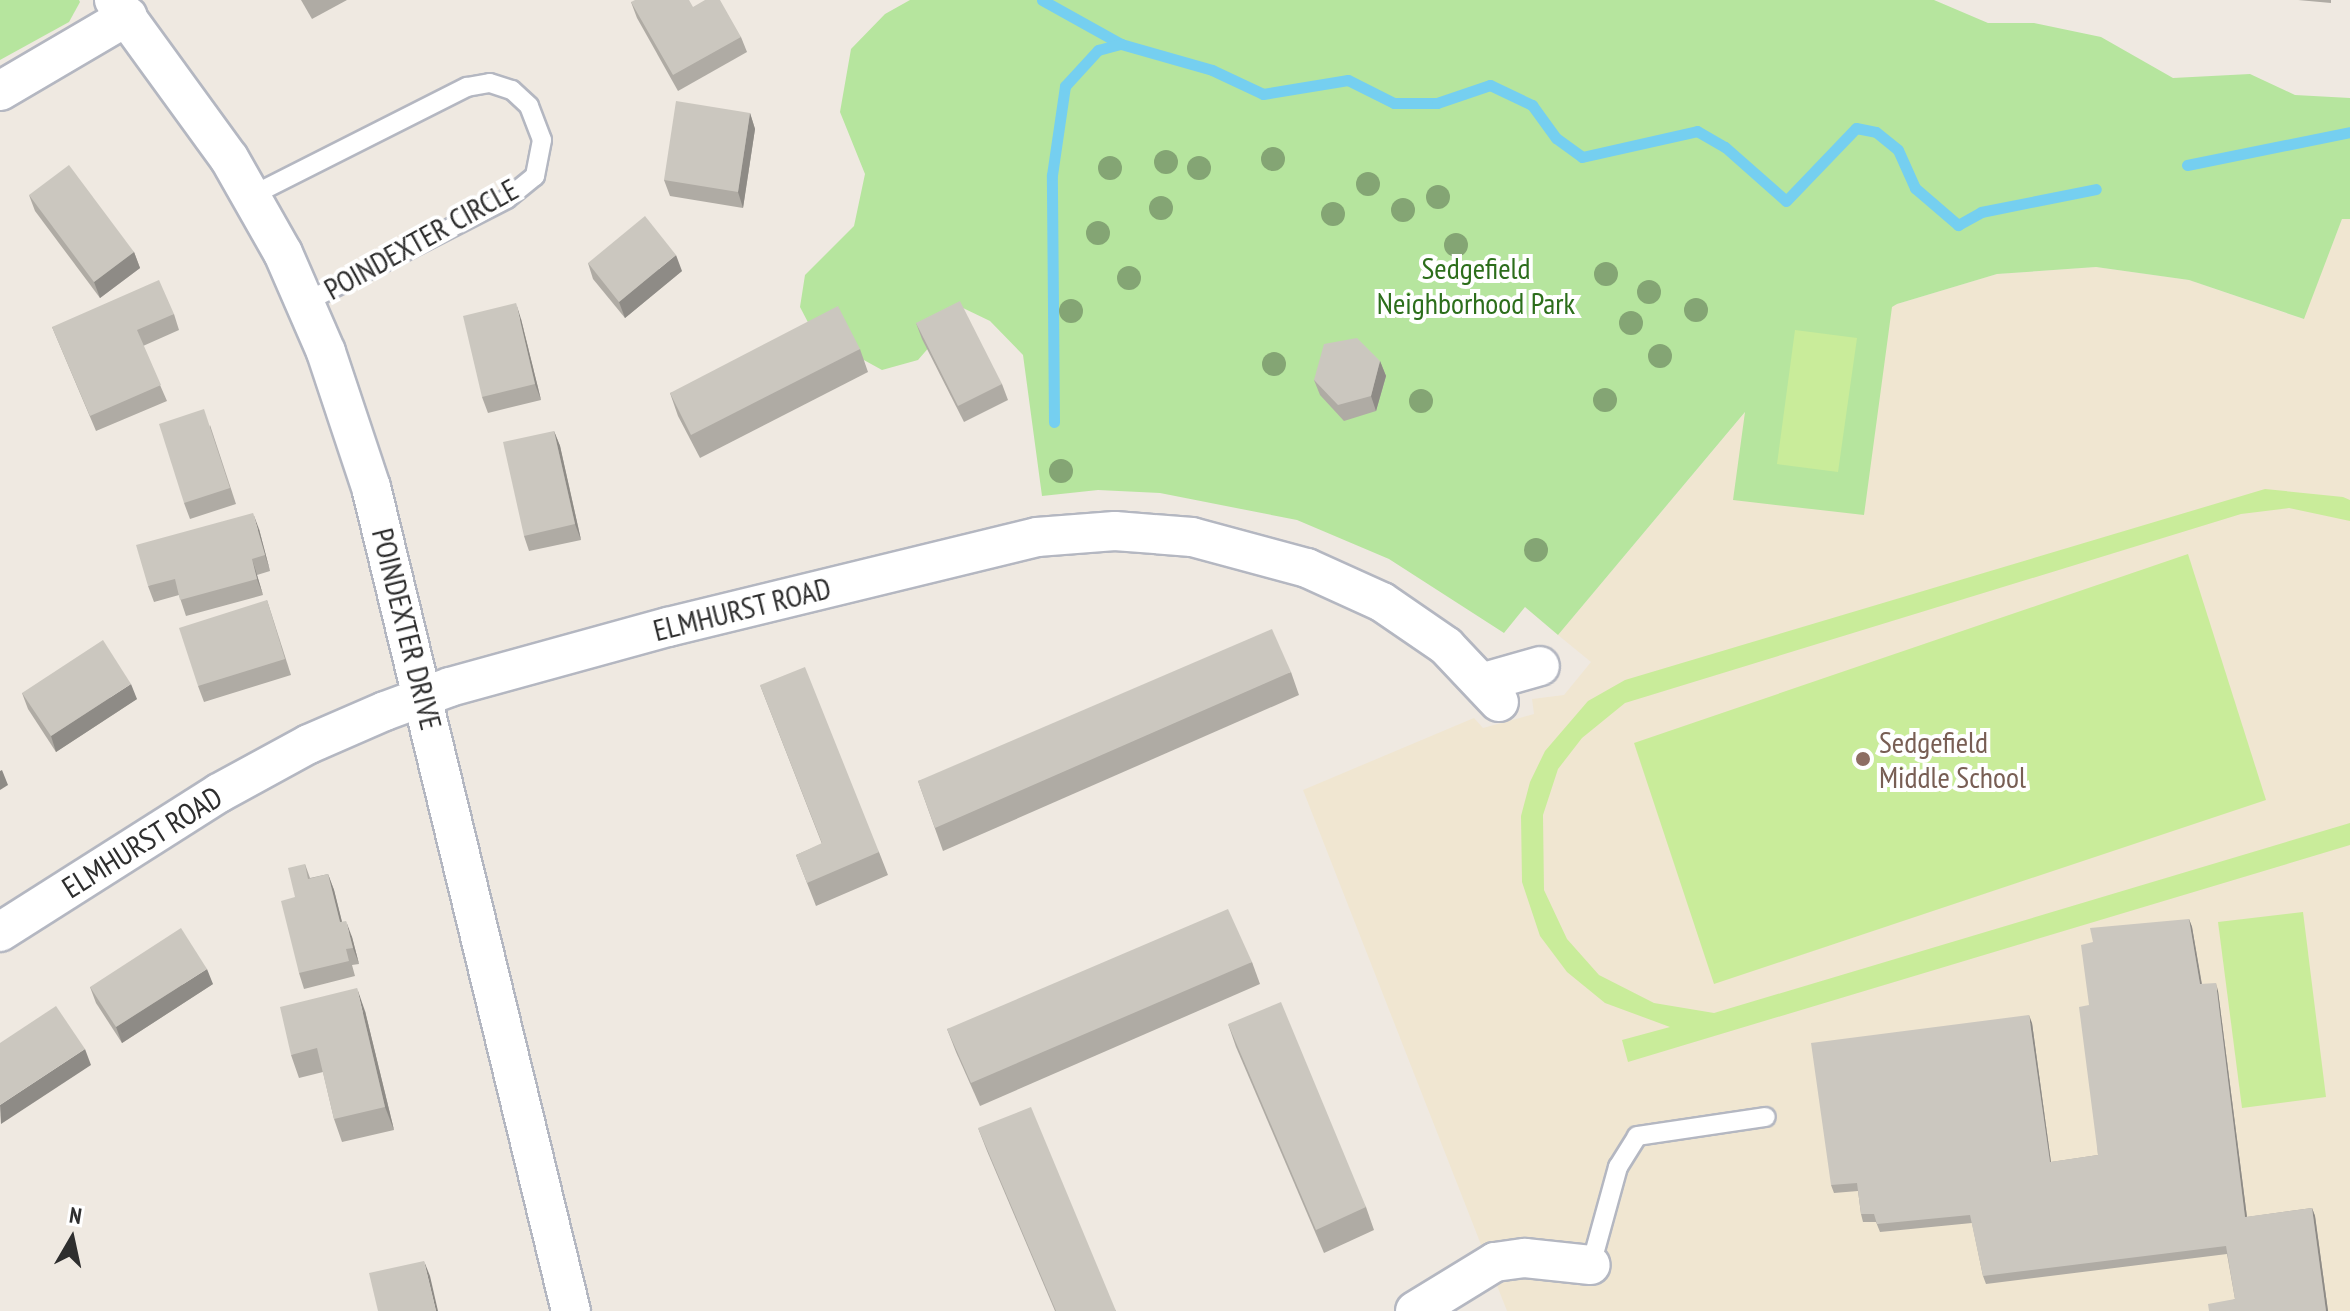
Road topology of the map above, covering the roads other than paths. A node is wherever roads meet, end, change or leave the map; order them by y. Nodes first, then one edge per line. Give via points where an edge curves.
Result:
1 (121, 8) edge
2 (0, 91) edge
3 (251, 196) junction
4 (306, 302) junction
5 (1540, 666) dead end
6 (423, 697) junction
7 (0, 932) edge
8 (1766, 1117) dead end
9 (1591, 1265) joint
10 (571, 1311) edge
11 (1415, 1311) edge

1 - 2 street
1 - 3 street, POINDEXTER DRIVE
3 - 4 street, POINDEXTER DRIVE
3 - 4 lane, POINDEXTER CIRCLE via 467,87 490,83 512,90 529,106 542,140 535,176 507,199
4 - 6 street, POINDEXTER DRIVE via 371,487
5 - 6 street, ELMHURST ROAD via 1492,692 1446,646 1382,602 1307,568 1231,544 1115,531 999,543 668,627
6 - 7 street, ELMHURST ROAD via 309,744 219,793
6 - 10 street, POINDEXTER DRIVE
8 - 9 lane via 1637,1136 1618,1167
9 - 11 street via 1525,1258 1495,1262

